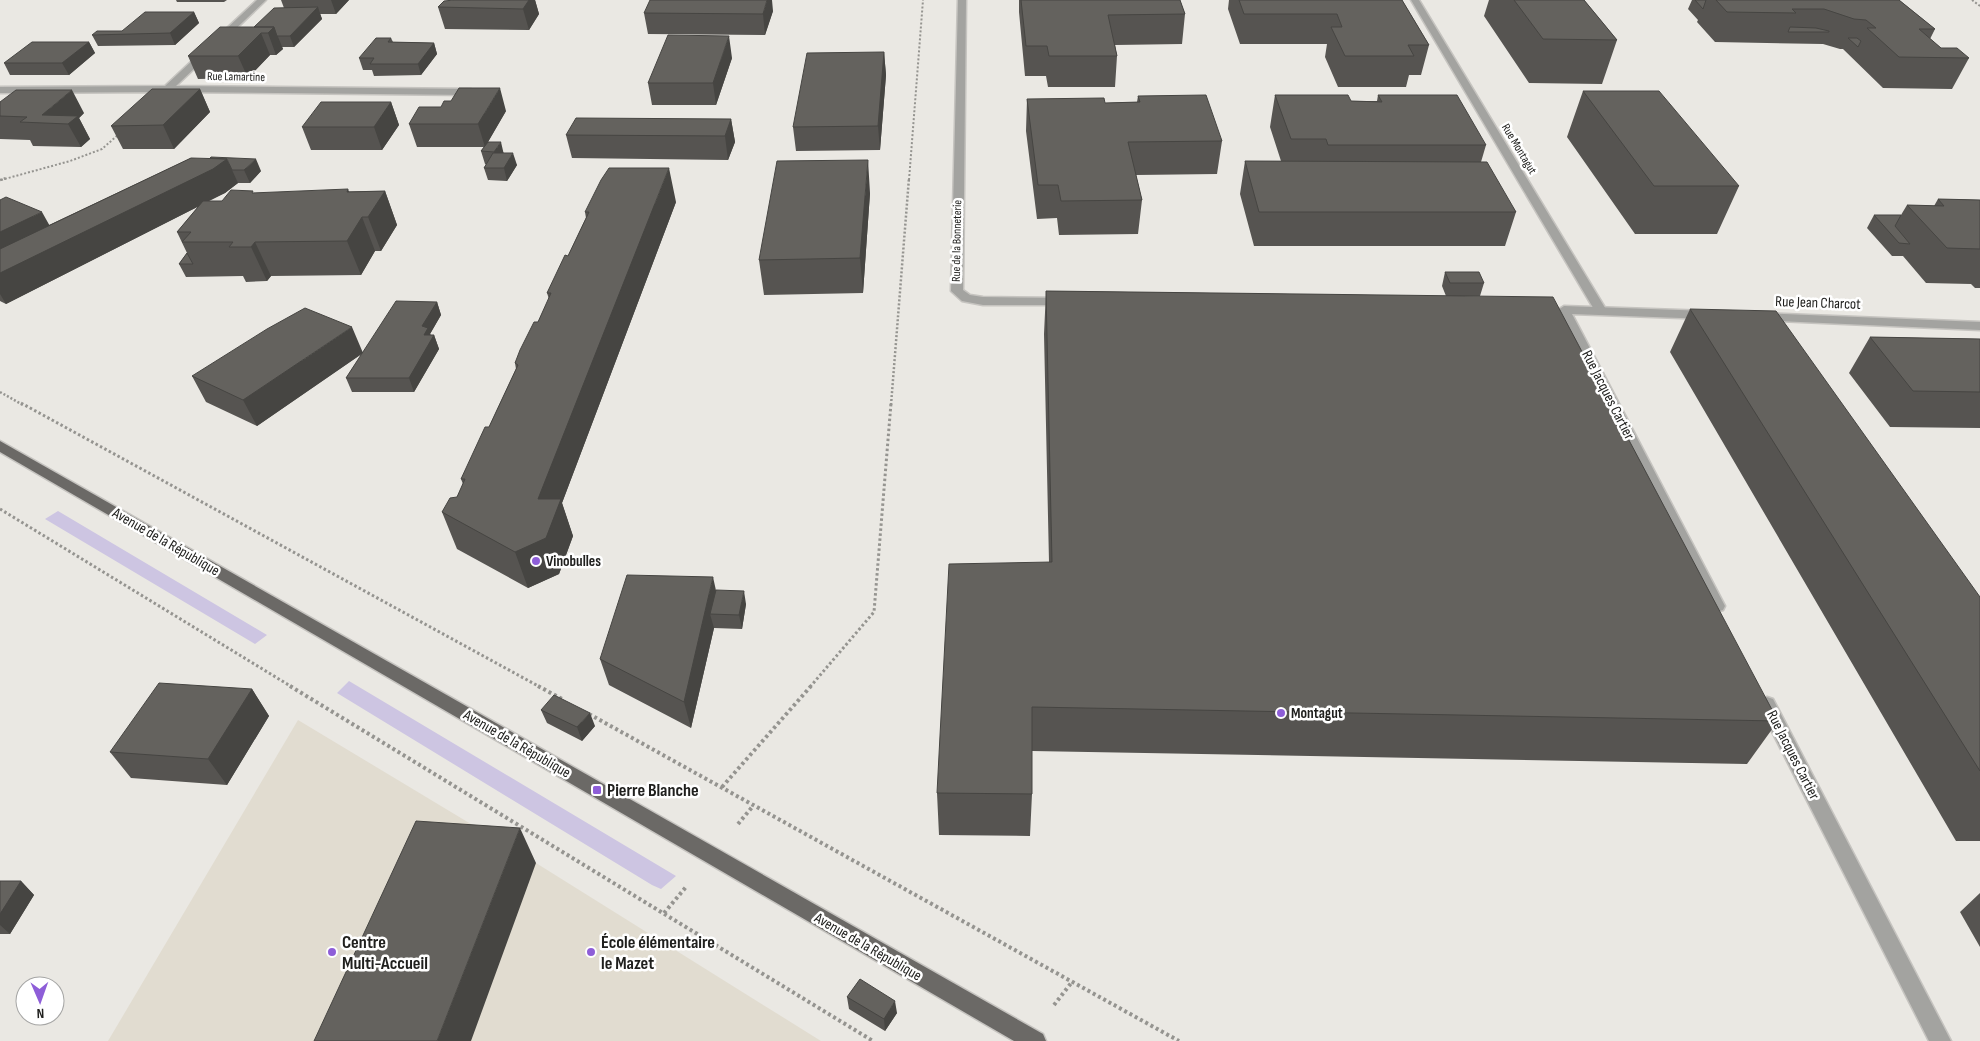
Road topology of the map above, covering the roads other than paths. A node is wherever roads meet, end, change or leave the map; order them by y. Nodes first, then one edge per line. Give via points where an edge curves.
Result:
1 (262, 0) edge
2 (962, 0) edge
3 (1415, 0) edge
4 (167, 89) junction
5 (0, 90) edge
6 (471, 92) edge
7 (139, 116) edge
8 (1082, 302) edge
9 (1601, 311) junction
10 (1721, 316) edge
11 (1751, 317) edge
12 (1980, 326) edge
13 (0, 446) edge
14 (1723, 619) edge
15 (1760, 689) edge
16 (1035, 1041) edge
17 (1940, 1041) edge

1 - 4 street
2 - 8 street, Rue de la Bonneterie via 957,291 966,298 983,301
3 - 9 street, Rue Montagut
4 - 5 street, Rue Lamartine
4 - 6 street, Rue Lamartine
4 - 7 street
9 - 10 street
9 - 14 street, Rue Jacques Cartier via 1559,310
11 - 12 street, Rue Jean Charcot
13 - 16 main road, Avenue de la République
15 - 17 street, Rue Jacques Cartier

